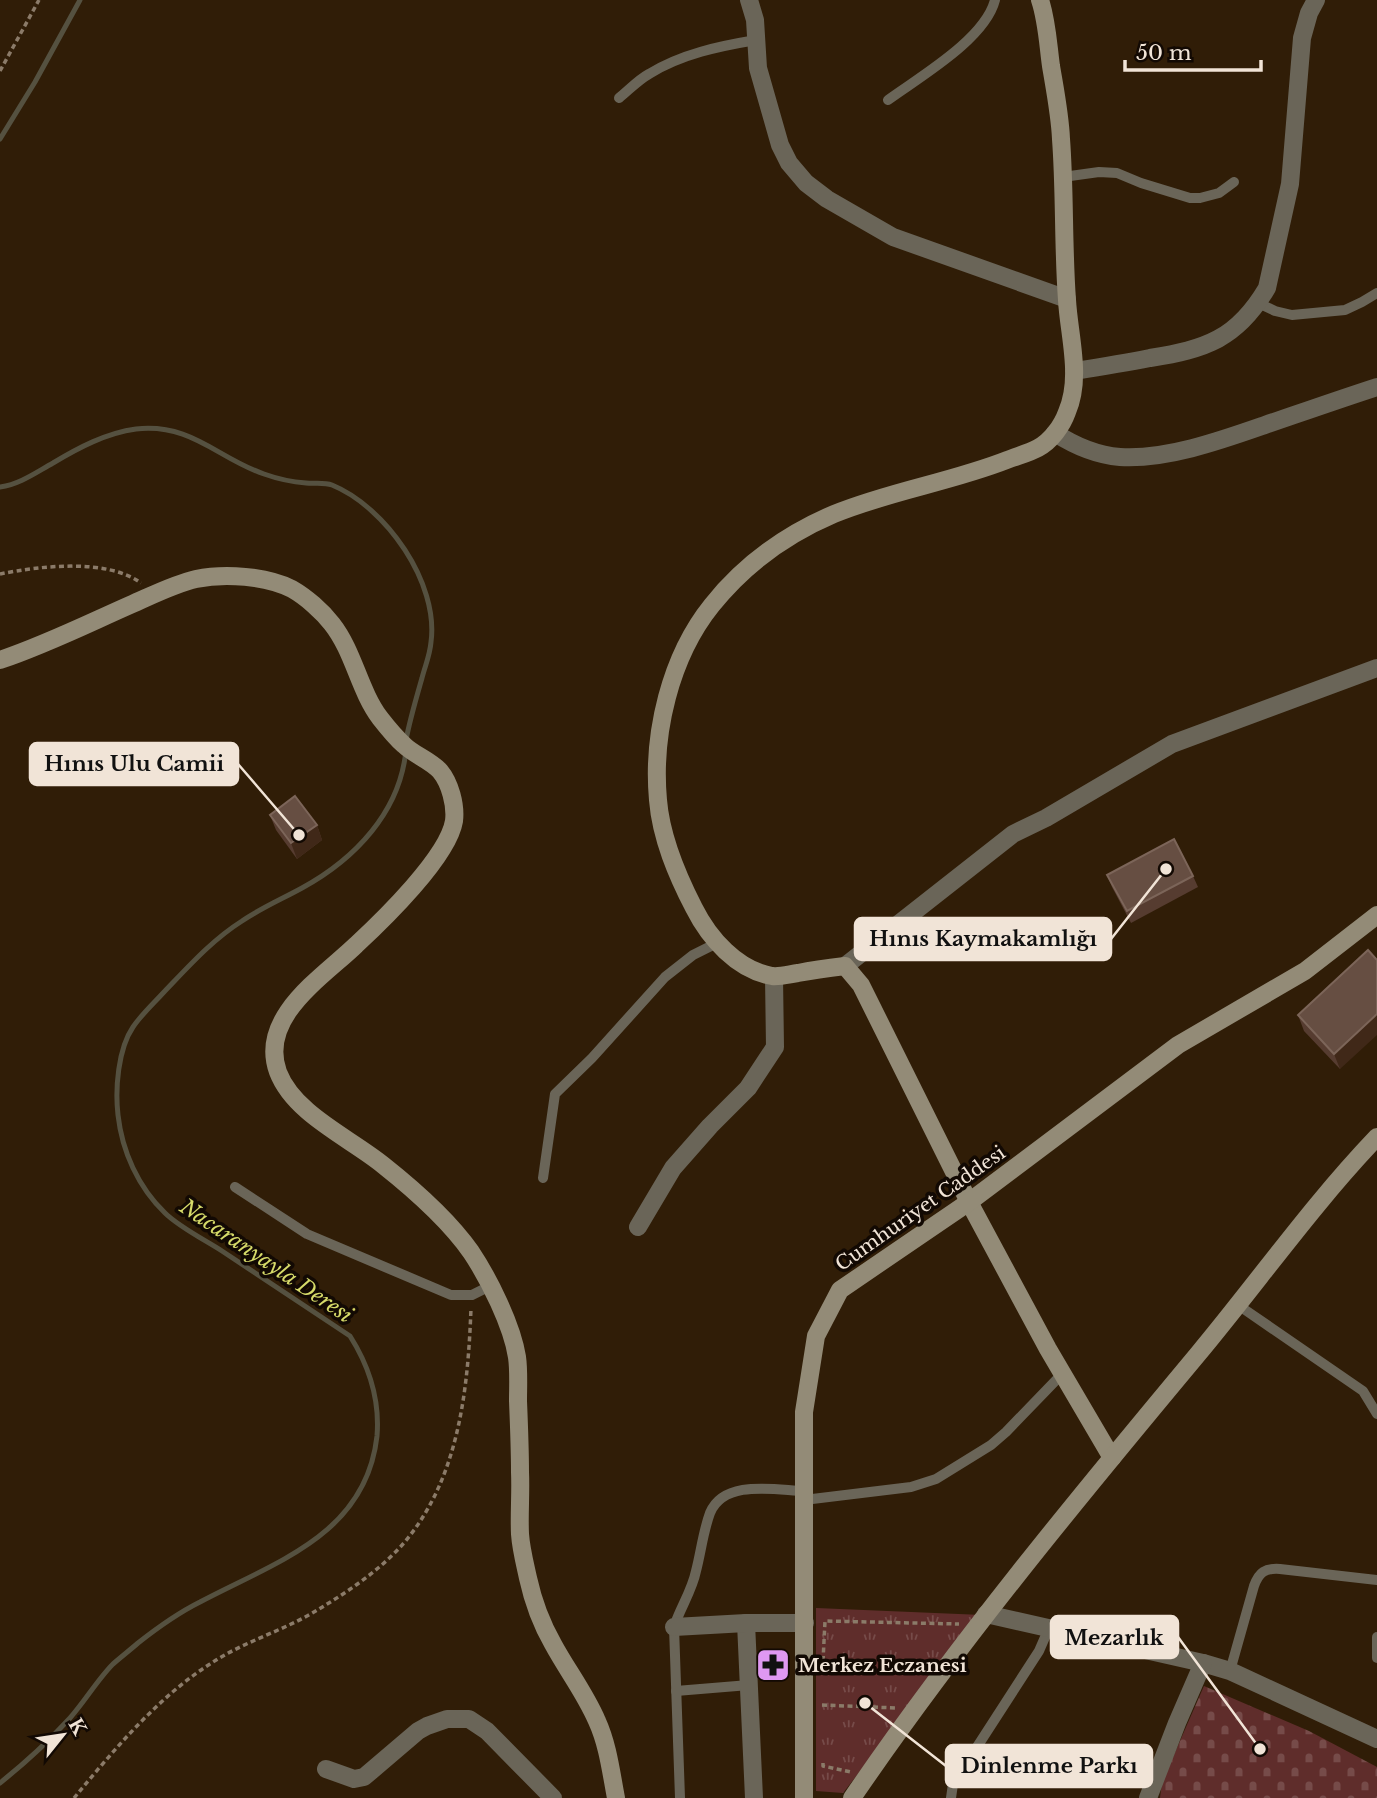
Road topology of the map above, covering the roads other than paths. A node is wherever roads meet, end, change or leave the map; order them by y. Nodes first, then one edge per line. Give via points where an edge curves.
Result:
1 (749, 0) edge
2 (995, 0) edge
3 (1040, 0) edge
4 (1316, 0) edge
5 (755, 40) junction
6 (619, 98) dead end
7 (888, 100) dead end
8 (1063, 177) junction
9 (1234, 182) dead end
10 (1377, 293) edge
11 (1067, 299) junction
12 (1258, 303) junction
13 (1074, 371) junction
14 (1377, 387) edge
15 (1055, 433) junction
16 (0, 660) edge
17 (1377, 668) edge
18 (1377, 915) edge
19 (717, 943) junction
20 (845, 966) junction
21 (774, 977) junction
22 (1377, 1137) edge
23 (543, 1178) dead end
24 (235, 1187) dead end
25 (970, 1202) junction
26 (638, 1227) dead end
27 (490, 1286) junction
28 (1238, 1305) junction
29 (1062, 1374) junction
30 (1377, 1414) edge
31 (1112, 1458) junction
32 (804, 1496) junction
33 (1377, 1580) edge
34 (986, 1614) junction
35 (746, 1623) junction
36 (804, 1623) junction
37 (674, 1627) junction
38 (1049, 1628) junction
39 (1377, 1637) edge
40 (1377, 1658) edge
41 (1203, 1663) junction
42 (1230, 1671) junction
43 (748, 1685) junction
44 (676, 1691) junction
45 (1377, 1739) edge
46 (326, 1769) dead end
47 (553, 1798) edge
48 (616, 1798) edge
49 (680, 1798) edge
50 (754, 1798) edge
51 (804, 1798) edge
52 (852, 1798) edge
53 (951, 1798) edge
54 (1148, 1798) edge

1 - 5 street
2 - 7 lane via 982,26 965,43
3 - 8 street
4 - 12 street via 1302,38 1290,184 1267,288
5 - 6 lane via 672,63
5 - 11 street via 758,68 780,145 806,183 893,237
8 - 9 lane via 1117,173 1191,198 1219,193
8 - 11 street
10 - 12 lane via 1345,310 1292,315
11 - 13 street
12 - 13 street via 1235,328 1207,345
13 - 15 street via 1067,414
14 - 15 street via 1224,439 1165,453 1108,455 1081,448
15 - 19 street via 1039,447 982,470 888,495 795,533 737,576 710,606 672,677 657,763 666,841 681,882
16 - 27 street via 196,579 262,579 292,589 333,626 372,706 403,745 440,771 449,786 454,821 433,863 401,900 297,998 275,1041 278,1073 289,1093 312,1114 382,1163 440,1216 468,1248
17 - 20 street via 1172,744 1013,834
18 - 25 street, Cumhuriyet Caddesi via 1305,971 1178,1045
19 - 21 street via 736,960
19 - 23 lane via 665,977 555,1094
20 - 21 street
20 - 25 street via 861,985
21 - 26 street via 775,1047 748,1088 673,1168
22 - 28 street via 1303,1220
24 - 27 lane via 307,1234 451,1295 472,1295
25 - 29 street
25 - 32 street, Cumhuriyet Caddesi via 840,1290 816,1336 804,1412
27 - 48 street via 517,1357 520,1537 528,1579 538,1614 597,1720
28 - 30 lane via 1363,1391
28 - 31 street
29 - 31 street
29 - 32 lane via 991,1445 936,1479 911,1487
31 - 34 street
32 - 36 street, Cumhuriyet Caddesi
32 - 37 lane via 743,1489 720,1500 711,1512 696,1573
33 - 42 lane via 1280,1569 1264,1572 1254,1586
34 - 38 street
34 - 52 street
35 - 36 street
35 - 37 street
35 - 43 street
36 - 51 street, Cumhuriyet Caddesi
37 - 44 lane
38 - 41 street
38 - 53 lane via 1039,1651 953,1784
39 - 40 lane
41 - 42 street
41 - 54 street
42 - 45 street
43 - 44 lane
43 - 50 street
44 - 49 lane
46 - 47 street via 354,1779 364,1777 427,1726 469,1719 487,1731

